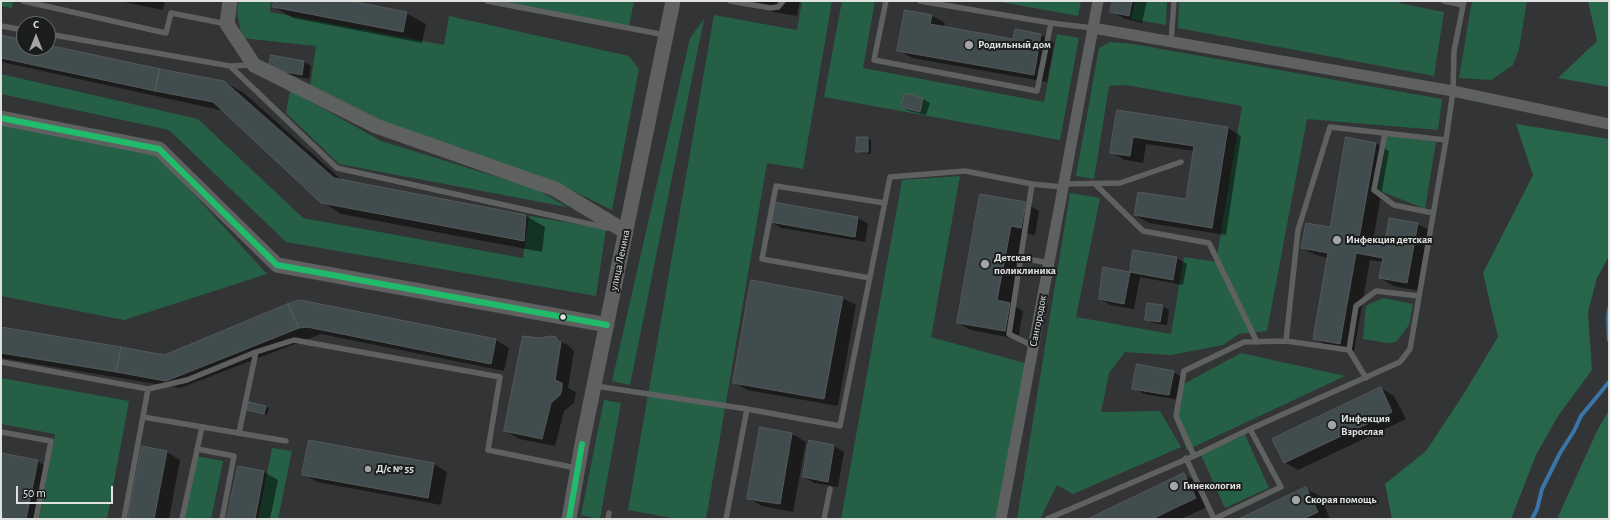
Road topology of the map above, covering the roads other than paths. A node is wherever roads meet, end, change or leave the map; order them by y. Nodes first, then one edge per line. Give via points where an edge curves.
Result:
1 (23, 1) edge
2 (230, 1) edge
3 (487, 1) edge
4 (673, 1) edge
5 (730, 1) edge
6 (783, 1) edge
7 (886, 1) edge
8 (920, 1) edge
9 (1098, 1) edge
10 (1174, 1) edge
11 (1444, 1) edge
12 (1463, 3) edge
13 (1051, 23) junction
14 (227, 24) junction
15 (1, 26) edge
16 (1093, 28) junction
17 (16, 29) edge
18 (56, 35) edge
19 (667, 35) junction
20 (1171, 42) junction
21 (254, 65) junction
22 (230, 66) junction
23 (1452, 91) junction
24 (1, 118) edge
25 (1609, 124) edge
26 (1385, 133) junction
27 (1446, 140) junction
28 (1181, 162) dead end
29 (1032, 184) junction
30 (1096, 184) junction
31 (1063, 186) junction
32 (885, 203) junction
33 (1433, 213) junction
34 (626, 232) junction
35 (1021, 258) junction
36 (1049, 263) junction
37 (870, 278) junction
38 (1419, 296) junction
39 (607, 325) junction
40 (1286, 341) junction
41 (1257, 342) junction
42 (1033, 346) junction
43 (1349, 350) junction
44 (256, 352) junction
45 (1, 362) edge
46 (1366, 378) junction
47 (594, 386) junction
48 (148, 389) junction
49 (747, 409) junction
50 (143, 417) junction
51 (202, 427) junction
52 (1250, 429) junction
53 (1, 432) edge
54 (239, 433) junction
55 (286, 441) dead end
56 (197, 449) junction
57 (1194, 456) junction
58 (1186, 458) junction
59 (578, 468) junction
60 (830, 488) dead end
61 (36, 519) edge
62 (124, 519) edge
63 (182, 519) edge
64 (222, 519) edge
65 (569, 519) edge
66 (726, 519) edge
67 (824, 519) edge
68 (1001, 519) edge
69 (1047, 519) edge

1 - 14 lane via 166,33 171,13
2 - 14 street
3 - 19 lane
4 - 19 street, улица Ленина
5 - 6 lane via 770,8 778,7
7 - 13 lane via 874,60 1037,91
8 - 13 lane
9 - 16 street, Сангородок
10 - 20 lane
11 - 12 lane
12 - 23 lane via 1454,51
13 - 16 lane
14 - 21 street
15 - 17 lane
16 - 20 street
16 - 31 street, Сангородок
18 - 22 lane
19 - 34 street, улица Ленина
20 - 23 street
21 - 22 lane
21 - 34 street via 376,126 555,189
22 - 34 lane via 337,168
23 - 25 street
23 - 27 lane
24 - 39 street via 159,149 277,265
26 - 27 lane
26 - 33 lane via 1374,190 1394,205
26 - 40 lane via 1330,128 1298,230
27 - 33 lane
28 - 30 lane via 1120,183
29 - 31 lane
29 - 32 lane via 965,171 890,177
29 - 35 lane
30 - 31 lane
30 - 41 lane via 1143,231 1209,243
31 - 36 street, Сангородок
32 - 37 lane
32 - 37 lane via 776,186 762,259
33 - 38 lane
34 - 39 street, улица Ленина
35 - 36 lane
35 - 42 lane via 1009,334
36 - 42 street, Сангородок
37 - 49 lane via 840,426
38 - 43 lane via 1376,291 1356,306
38 - 46 lane via 1410,349 1400,362
39 - 47 street, улица Ленина
40 - 41 lane
40 - 43 lane
41 - 57 lane via 1244,342 1184,371 1176,416
42 - 68 street, Сангородок
43 - 46 lane
44 - 48 lane via 187,380
44 - 54 lane
44 - 59 lane via 294,340 500,377 488,450
45 - 48 lane
46 - 52 lane
47 - 49 lane
47 - 59 street, улица Ленина
48 - 50 lane
49 - 66 lane
50 - 51 lane
50 - 62 lane
51 - 54 lane
51 - 56 lane
52 - 57 lane
52 - 58 lane via 1281,487 1214,519
53 - 61 lane via 51,441
54 - 55 lane
56 - 63 lane
56 - 64 lane via 234,456
57 - 58 lane
58 - 69 lane
59 - 65 street, улица Ленина
60 - 67 lane

